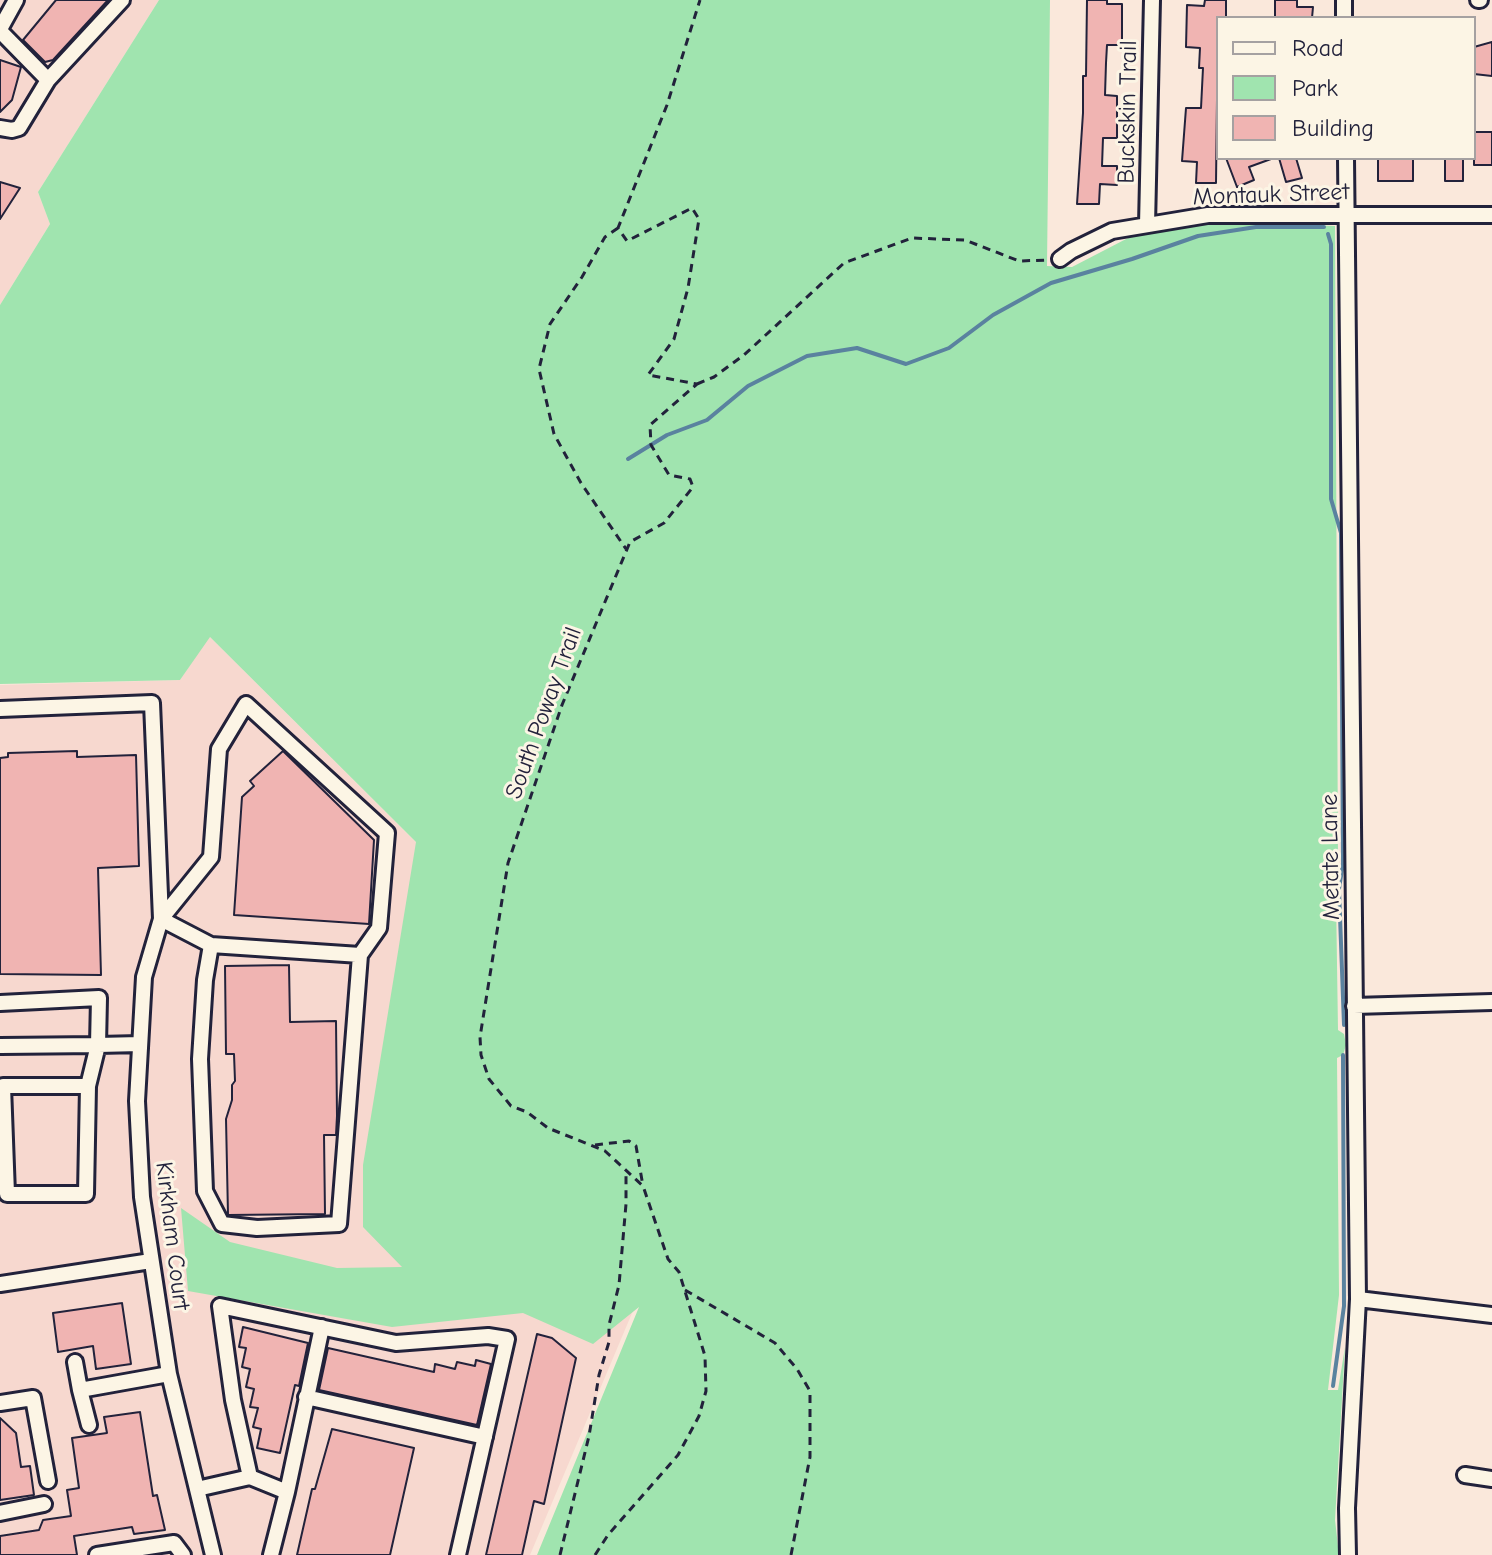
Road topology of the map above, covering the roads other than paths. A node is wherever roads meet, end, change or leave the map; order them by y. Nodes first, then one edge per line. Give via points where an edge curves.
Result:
1 (16, 0) edge
2 (122, 0) edge
3 (1152, 0) edge
4 (0, 30) edge
5 (48, 80) junction
6 (0, 128) edge
7 (1346, 160) edge
8 (1347, 214) junction
9 (1492, 215) edge
10 (1147, 225) junction
11 (1060, 259) road end
12 (0, 709) edge
13 (161, 919) junction
14 (211, 945) junction
15 (360, 955) junction
16 (1492, 1002) edge
17 (0, 1003) edge
18 (1354, 1006) junction
19 (140, 1044) junction
20 (98, 1045) junction
21 (0, 1046) edge
22 (88, 1086) junction
23 (151, 1261) junction
24 (0, 1284) edge
25 (1358, 1299) junction
26 (1492, 1315) edge
27 (322, 1327) junction
28 (75, 1362) dead end
29 (169, 1374) junction
30 (80, 1390) junction
31 (306, 1397) junction
32 (0, 1403) edge
33 (89, 1425) dead end
34 (485, 1437) junction
35 (1465, 1475) dead end
36 (250, 1477) junction
37 (1492, 1479) edge
38 (48, 1481) dead end
39 (197, 1489) junction
40 (287, 1492) junction
41 (44, 1504) dead end
42 (0, 1513) edge
43 (97, 1555) edge
44 (183, 1555) edge
45 (213, 1555) edge
46 (271, 1555) edge
47 (458, 1555) edge
48 (1348, 1555) edge

1 - 4 street
2 - 5 street
3 - 10 street, Buckskin Trail
4 - 5 street
5 - 6 street via 19,128
7 - 8 street, Metate Lane
8 - 9 street, Montauk Street
8 - 10 street, Montauk Street via 1208,215
8 - 18 street, Metate Lane
10 - 11 street, Montauk Street via 1112,231
12 - 13 street via 152,703
13 - 14 street
13 - 15 street via 211,857 219,749 246,704 387,833 379,928
13 - 19 street, Kirkham Court via 144,977
14 - 15 street
14 - 15 street via 200,1059 205,1191 222,1224 257,1228 339,1224
16 - 18 street
17 - 20 street via 99,998
18 - 25 street, Metate Lane
19 - 20 street
19 - 23 street, Kirkham Court via 141,1184
20 - 21 street
20 - 22 street
22 - 22 street via 86,1194 7,1194 3,1086
23 - 24 street
23 - 29 street, Kirkham Court
25 - 26 street
25 - 48 street, Metate Lane
27 - 31 street
27 - 34 street via 396,1343 507,1339
27 - 36 street via 220,1306
28 - 30 street
29 - 30 street
29 - 39 street, Kirkham Court
30 - 33 street
31 - 34 street
31 - 40 street
32 - 38 street via 33,1398
34 - 47 street
35 - 37 street
36 - 39 street
36 - 40 street
39 - 45 street, Kirkham Court
40 - 46 street
41 - 42 street
43 - 44 street via 174,1543

